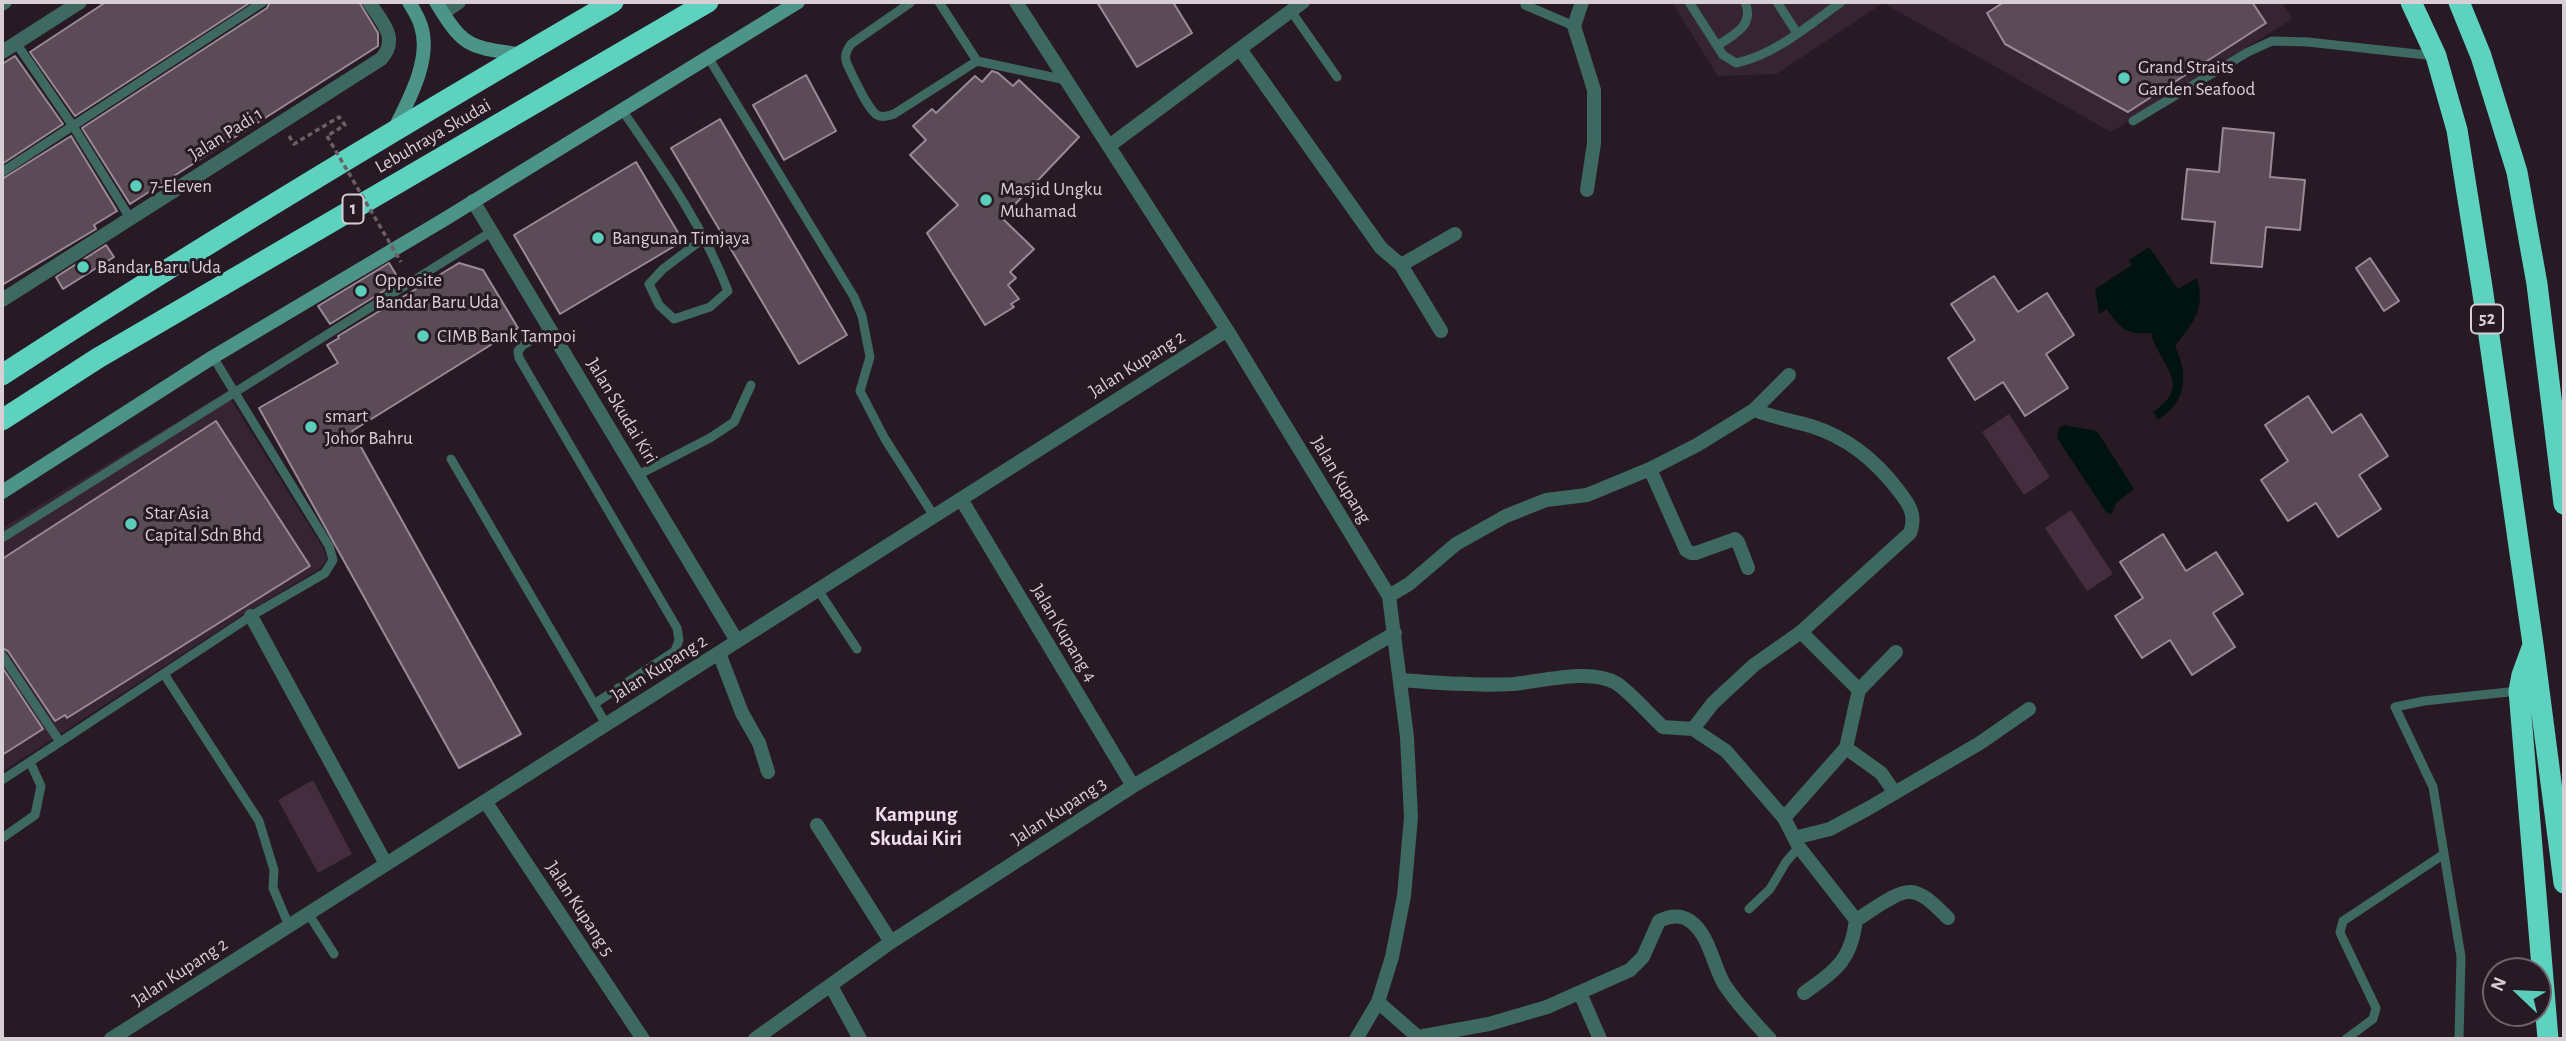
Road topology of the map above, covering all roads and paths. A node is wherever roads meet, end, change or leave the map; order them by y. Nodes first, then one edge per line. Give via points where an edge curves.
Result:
1 (80, 2) edge
2 (263, 2) edge
3 (369, 2) edge
4 (409, 2) edge
5 (459, 2) edge
6 (613, 2) edge
7 (708, 2) edge
8 (798, 2) edge
9 (911, 2) edge
10 (939, 2) edge
11 (1016, 2) edge
12 (1303, 2) edge
13 (1582, 2) edge
14 (1689, 2) edge
15 (1745, 2) edge
16 (1777, 2) edge
17 (1841, 2) edge
18 (2411, 2) edge
19 (2459, 2) edge
20 (1525, 5) dead end
21 (439, 7) edge
22 (1291, 11) junction
23 (1574, 26) junction
24 (1797, 33) junction
25 (16, 43) junction
26 (1717, 46) junction
27 (1240, 49) junction
28 (2, 52) edge
29 (523, 55) junction
30 (2436, 56) junction
31 (708, 57) junction
32 (976, 61) junction
33 (1337, 77) dead end
34 (1066, 80) junction
35 (622, 110) junction
36 (2133, 121) dead end
37 (73, 126) junction
38 (394, 132) junction
39 (294, 144) dead end
40 (1109, 146) junction
41 (2, 172) edge
42 (1587, 190) dead end
43 (473, 201) junction
44 (130, 218) junction
45 (491, 232) junction
46 (1455, 234) dead end
47 (704, 239) junction
48 (401, 262) dead end
49 (1401, 265) junction
50 (2537, 285) junction
51 (2, 300) edge
52 (550, 330) junction
53 (1227, 330) junction
54 (1441, 331) dead end
55 (213, 357) junction
56 (2, 375) edge
57 (1789, 375) dead end
58 (2564, 378) edge
59 (751, 385) dead end
60 (234, 394) junction
61 (1754, 410) junction
62 (2, 420) edge
63 (451, 459) dead end
64 (1650, 469) junction
65 (638, 475) junction
66 (2, 492) edge
67 (961, 499) junction
68 (2564, 503) edge
69 (934, 516) junction
70 (2, 538) edge
71 (1748, 568) dead end
72 (818, 590) junction
73 (1389, 596) junction
74 (251, 616) junction
75 (1801, 632) junction
76 (1395, 633) junction
77 (737, 640) junction
78 (2533, 643) junction
79 (857, 649) dead end
80 (1896, 652) dead end
81 (719, 653) junction
82 (2, 655) edge
83 (164, 674) junction
84 (1401, 680) junction
85 (1859, 690) junction
86 (2519, 691) junction
87 (594, 704) junction
88 (2029, 709) dead end
89 (606, 724) junction
90 (1693, 729) junction
91 (60, 743) junction
92 (1846, 748) junction
93 (30, 762) junction
94 (768, 772) dead end
95 (2, 780) edge
96 (1133, 786) junction
97 (1895, 793) junction
98 (485, 801) junction
99 (1784, 818) junction
100 (817, 825) dead end
101 (2, 838) edge
102 (1796, 843) junction
103 (2444, 854) junction
104 (386, 864) junction
105 (2564, 883) edge
106 (1749, 909) dead end
107 (308, 914) junction
108 (1948, 918) dead end
109 (1856, 920) junction
110 (289, 926) junction
111 (891, 942) junction
112 (334, 954) dead end
113 (831, 986) junction
114 (1580, 993) junction
115 (1804, 993) dead end
116 (1378, 1002) junction
117 (1419, 1038) edge
118 (111, 1039) edge
119 (643, 1039) edge
120 (755, 1039) edge
121 (860, 1039) edge
122 (1356, 1039) edge
123 (1600, 1039) edge
124 (1770, 1039) edge
125 (2346, 1039) edge
126 (2459, 1039) edge
127 (2548, 1039) edge

1 - 25 street
2 - 37 lane
3 - 44 street, Jalan Padi 1 via 390,41 381,59
4 - 38 street via 422,27 423,45 419,71
5 - 21 street
6 - 29 highway, Lebuhraya Skudai / 1
7 - 62 highway, Lebuhraya Skudai / 1 via 98,358
8 - 31 street
9 - 32 lane via 846,50 847,64 877,115 894,114
10 - 32 lane
11 - 34 street, Jalan Kupang
12 - 22 street
13 - 23 street
14 - 26 lane
15 - 26 lane via 1748,14 1743,28
16 - 24 lane
17 - 24 lane
18 - 30 highway, 52
19 - 50 highway via 2517,172
20 - 23 lane
21 - 29 street via 455,33 469,44
22 - 27 street
22 - 33 lane
23 - 42 street via 1594,90 1594,143
24 - 26 lane via 1757,57 1736,63
25 - 28 street
25 - 37 lane
27 - 40 street
27 - 49 street via 1381,248
29 - 38 highway, Lebuhraya Skudai / 1
30 - 36 lane via 2272,41
30 - 78 highway, 52 via 2457,130 2477,249
31 - 35 street
31 - 69 lane via 854,297 870,357 860,391
32 - 34 lane
34 - 40 street, Jalan Kupang
35 - 43 street
35 - 47 lane via 676,187
37 - 41 lane
37 - 44 lane
38 - 56 highway, Lebuhraya Skudai / 1
39 - 48 path, bridge via 339,117 345,125 327,136
40 - 53 street, Jalan Kupang
43 - 45 street, Jalan Skudai Kiri
43 - 55 street
44 - 51 street, Jalan Padi 1
45 - 52 street, Jalan Skudai Kiri
45 - 60 lane
46 - 49 street
47 - 47 lane via 728,291 710,307 674,319 659,305 649,284 663,268
49 - 54 street
50 - 58 highway
50 - 68 highway
52 - 65 street, Jalan Skudai Kiri
52 - 87 lane via 523,345 519,358 677,628 679,640 675,651
53 - 67 street, Jalan Kupang 2
53 - 73 street, Jalan Kupang
55 - 60 lane
55 - 66 street
57 - 61 street
59 - 65 lane via 734,422
60 - 70 lane
60 - 74 lane via 329,546 333,560 325,573
61 - 64 street
61 - 75 street via 1813,427 1856,447 1886,474 1912,512 1910,533
63 - 87 lane
64 - 71 street via 1686,550 1696,554 1735,540
64 - 73 street via 1587,495 1546,500 1506,516 1457,544
65 - 77 street, Jalan Skudai Kiri
67 - 69 street, Jalan Kupang 2
67 - 96 street, Jalan Kupang 4
69 - 72 street, Jalan Kupang 2
72 - 77 street, Jalan Kupang 2
72 - 79 lane
73 - 76 street, Jalan Kupang
74 - 83 lane
74 - 104 street
75 - 85 street
75 - 90 street via 1754,665
76 - 84 street, Jalan Kupang
76 - 96 street, Jalan Kupang 3
77 - 81 street, Jalan Kupang 2
78 - 86 highway
78 - 105 highway, 52
80 - 85 street
81 - 89 street, Jalan Kupang 2
81 - 94 street
82 - 91 lane
83 - 91 lane
83 - 110 lane via 259,821 274,870 273,888
84 - 90 street via 1515,684 1587,677 1615,683 1663,727
84 - 116 street, Jalan Kupang via 1411,817 1404,897
85 - 92 street
86 - 103 lane via 2395,707 2433,787
86 - 127 highway
87 - 89 lane
88 - 97 street
89 - 98 street, Jalan Kupang 2
90 - 99 street via 1726,751
91 - 93 lane
92 - 97 street via 1881,774
92 - 99 street
93 - 95 lane
93 - 101 lane via 41,786 35,815
96 - 111 street, Jalan Kupang 3
97 - 102 street
98 - 104 street, Jalan Kupang 2
98 - 119 street, Jalan Kupang 5
99 - 102 street
100 - 111 street
102 - 106 lane via 1770,889
102 - 109 street
103 - 125 lane via 2343,921 2340,932 2376,1008 2373,1019
103 - 126 lane via 2461,957
104 - 107 street, Jalan Kupang 2
107 - 110 street, Jalan Kupang 2
107 - 112 lane
108 - 109 street via 1910,891
109 - 115 street via 1845,959
110 - 118 street, Jalan Kupang 2
111 - 113 street, Jalan Kupang 3
113 - 120 street, Jalan Kupang 3
113 - 121 street
114 - 117 street via 1489,1024
114 - 123 street
114 - 124 street via 1630,970 1643,957 1659,921 1679,916 1697,927 1723,982
116 - 117 street
116 - 122 street, Jalan Kupang

